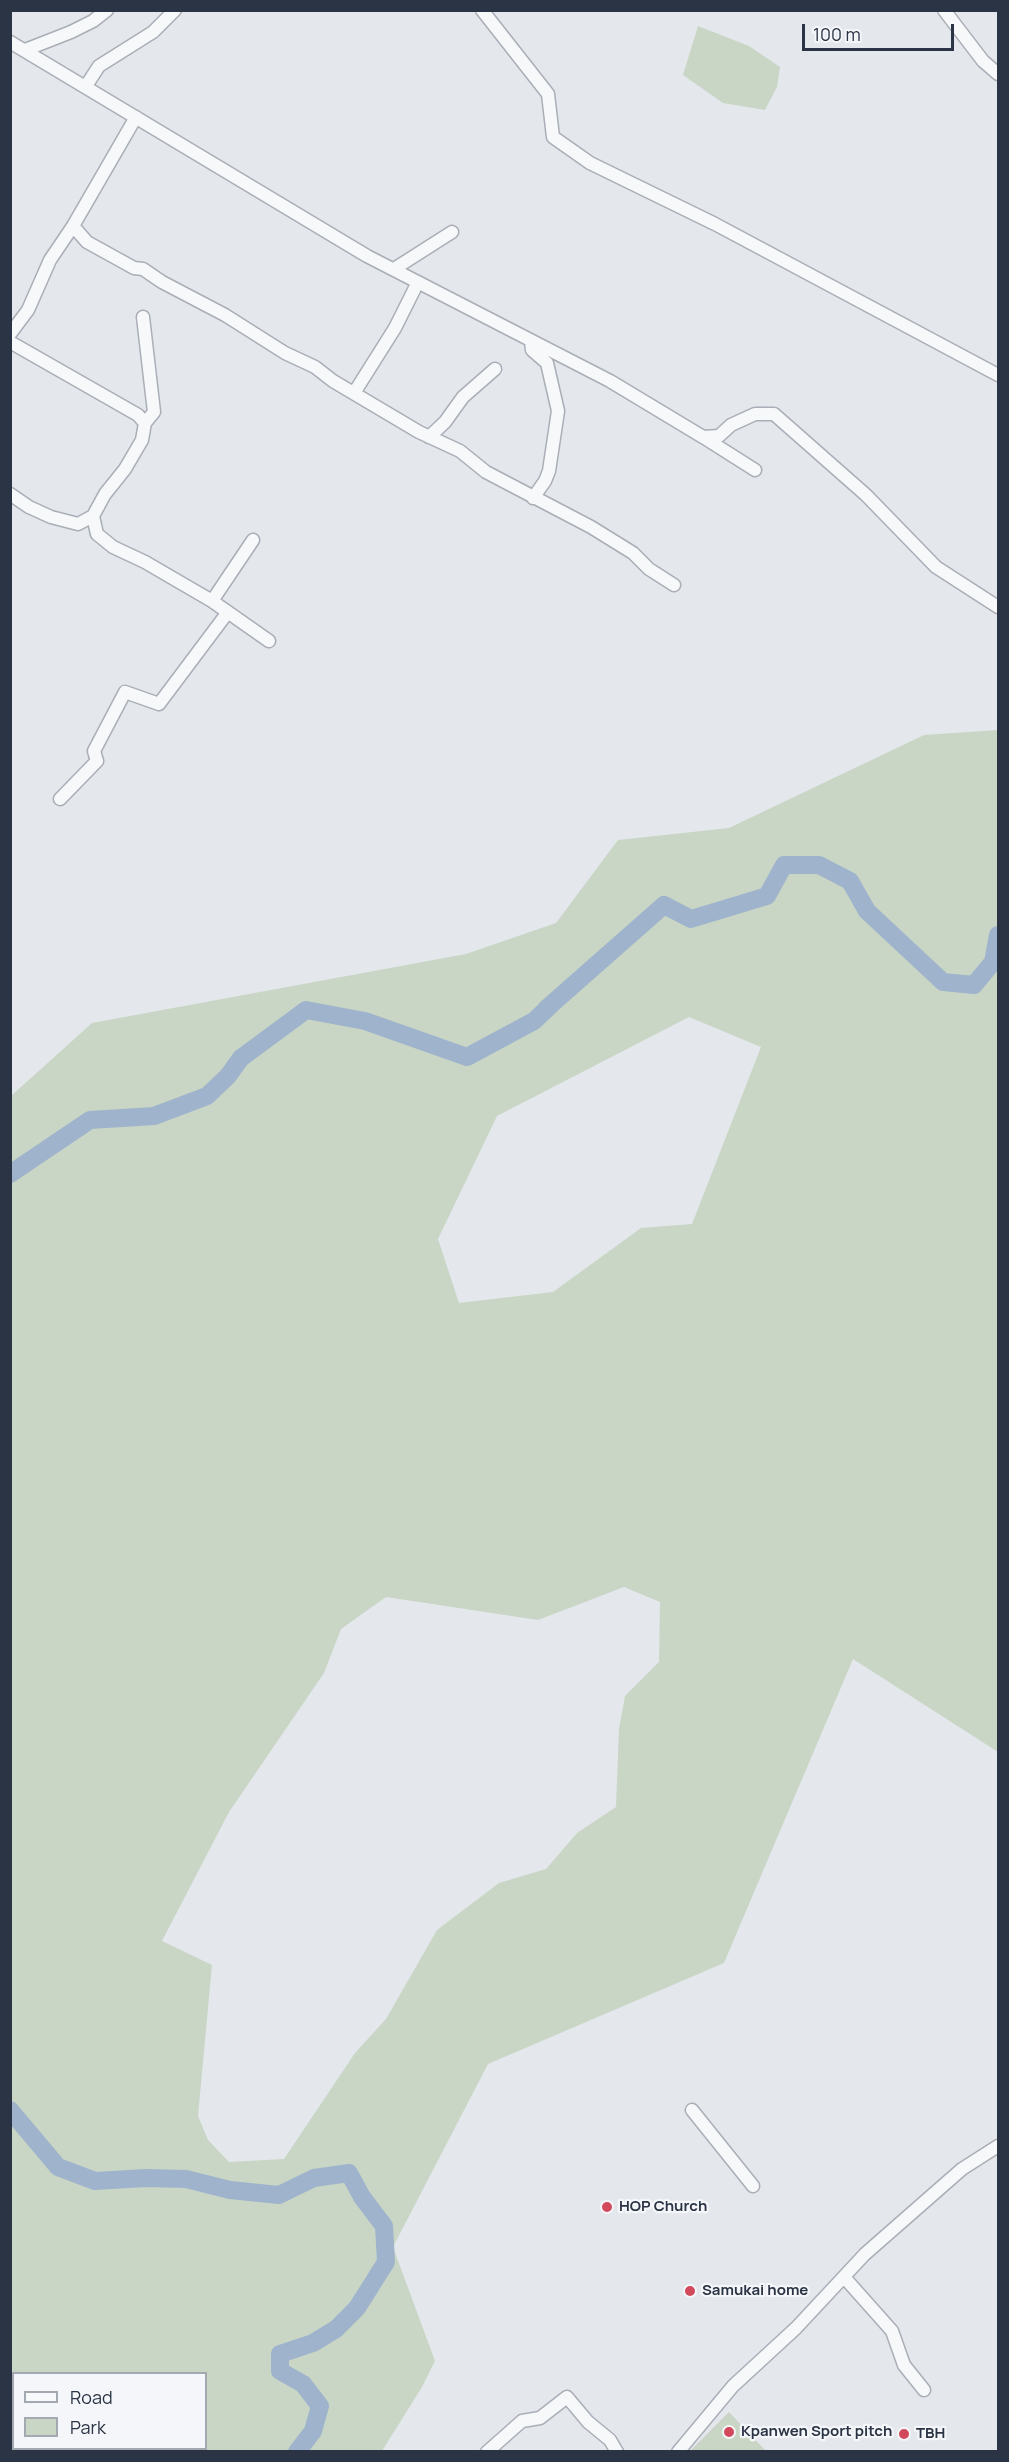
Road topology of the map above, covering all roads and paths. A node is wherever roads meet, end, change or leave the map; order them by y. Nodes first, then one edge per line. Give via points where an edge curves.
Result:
1 (107, 10) edge
2 (175, 10) edge
3 (482, 10) edge
4 (944, 10) edge
5 (10, 42) edge
6 (25, 50) junction
7 (999, 74) edge
8 (86, 86) junction
9 (136, 117) junction
10 (73, 226) junction
11 (452, 232) dead end
12 (394, 269) junction
13 (418, 282) junction
14 (143, 317) dead end
15 (10, 334) edge
16 (531, 341) junction
17 (10, 342) edge
18 (495, 369) dead end
19 (999, 375) edge
20 (354, 393) junction
21 (145, 423) junction
22 (429, 437) junction
23 (703, 437) junction
24 (755, 470) dead end
25 (10, 494) edge
26 (533, 498) junction
27 (93, 516) junction
28 (254, 540) dead end
29 (674, 585) dead end
30 (212, 601) junction
31 (999, 607) edge
32 (228, 612) junction
33 (269, 641) dead end
34 (60, 799) dead end
35 (692, 2110) dead end
36 (999, 2146) edge
37 (753, 2186) dead end
38 (844, 2277) junction
39 (924, 2390) dead end
40 (487, 2451) edge
41 (617, 2451) edge
42 (678, 2451) edge

1 - 6 street via 71,32
2 - 8 street via 153,32 99,66
3 - 19 street via 548,94 553,137 590,163 715,224
4 - 7 street via 983,61
5 - 6 street
6 - 8 street
8 - 9 street
9 - 10 street
9 - 12 street
10 - 15 street via 50,260 28,310
10 - 20 street via 87,242 225,315
11 - 12 street
12 - 13 street
13 - 16 street
13 - 20 street via 395,328
14 - 21 street via 154,412
16 - 23 street via 610,381
16 - 26 street via 532,350 547,363 558,411 549,471
17 - 21 street via 138,415
18 - 22 street via 463,397
20 - 22 street
21 - 27 street via 142,440
22 - 26 street via 460,451 486,472
23 - 24 street
23 - 31 street via 719,436 754,414 774,414 866,495 936,567
25 - 27 street via 51,517 78,524
26 - 29 street via 591,527
27 - 30 street via 97,534 113,547
28 - 30 street
30 - 32 street
32 - 33 street
32 - 34 street via 159,704 124,692 94,751 97,761
35 - 37 street
36 - 38 street via 962,2169
38 - 39 street via 892,2331 904,2365
38 - 42 street via 733,2386
40 - 41 street via 522,2421 540,2418 567,2397

